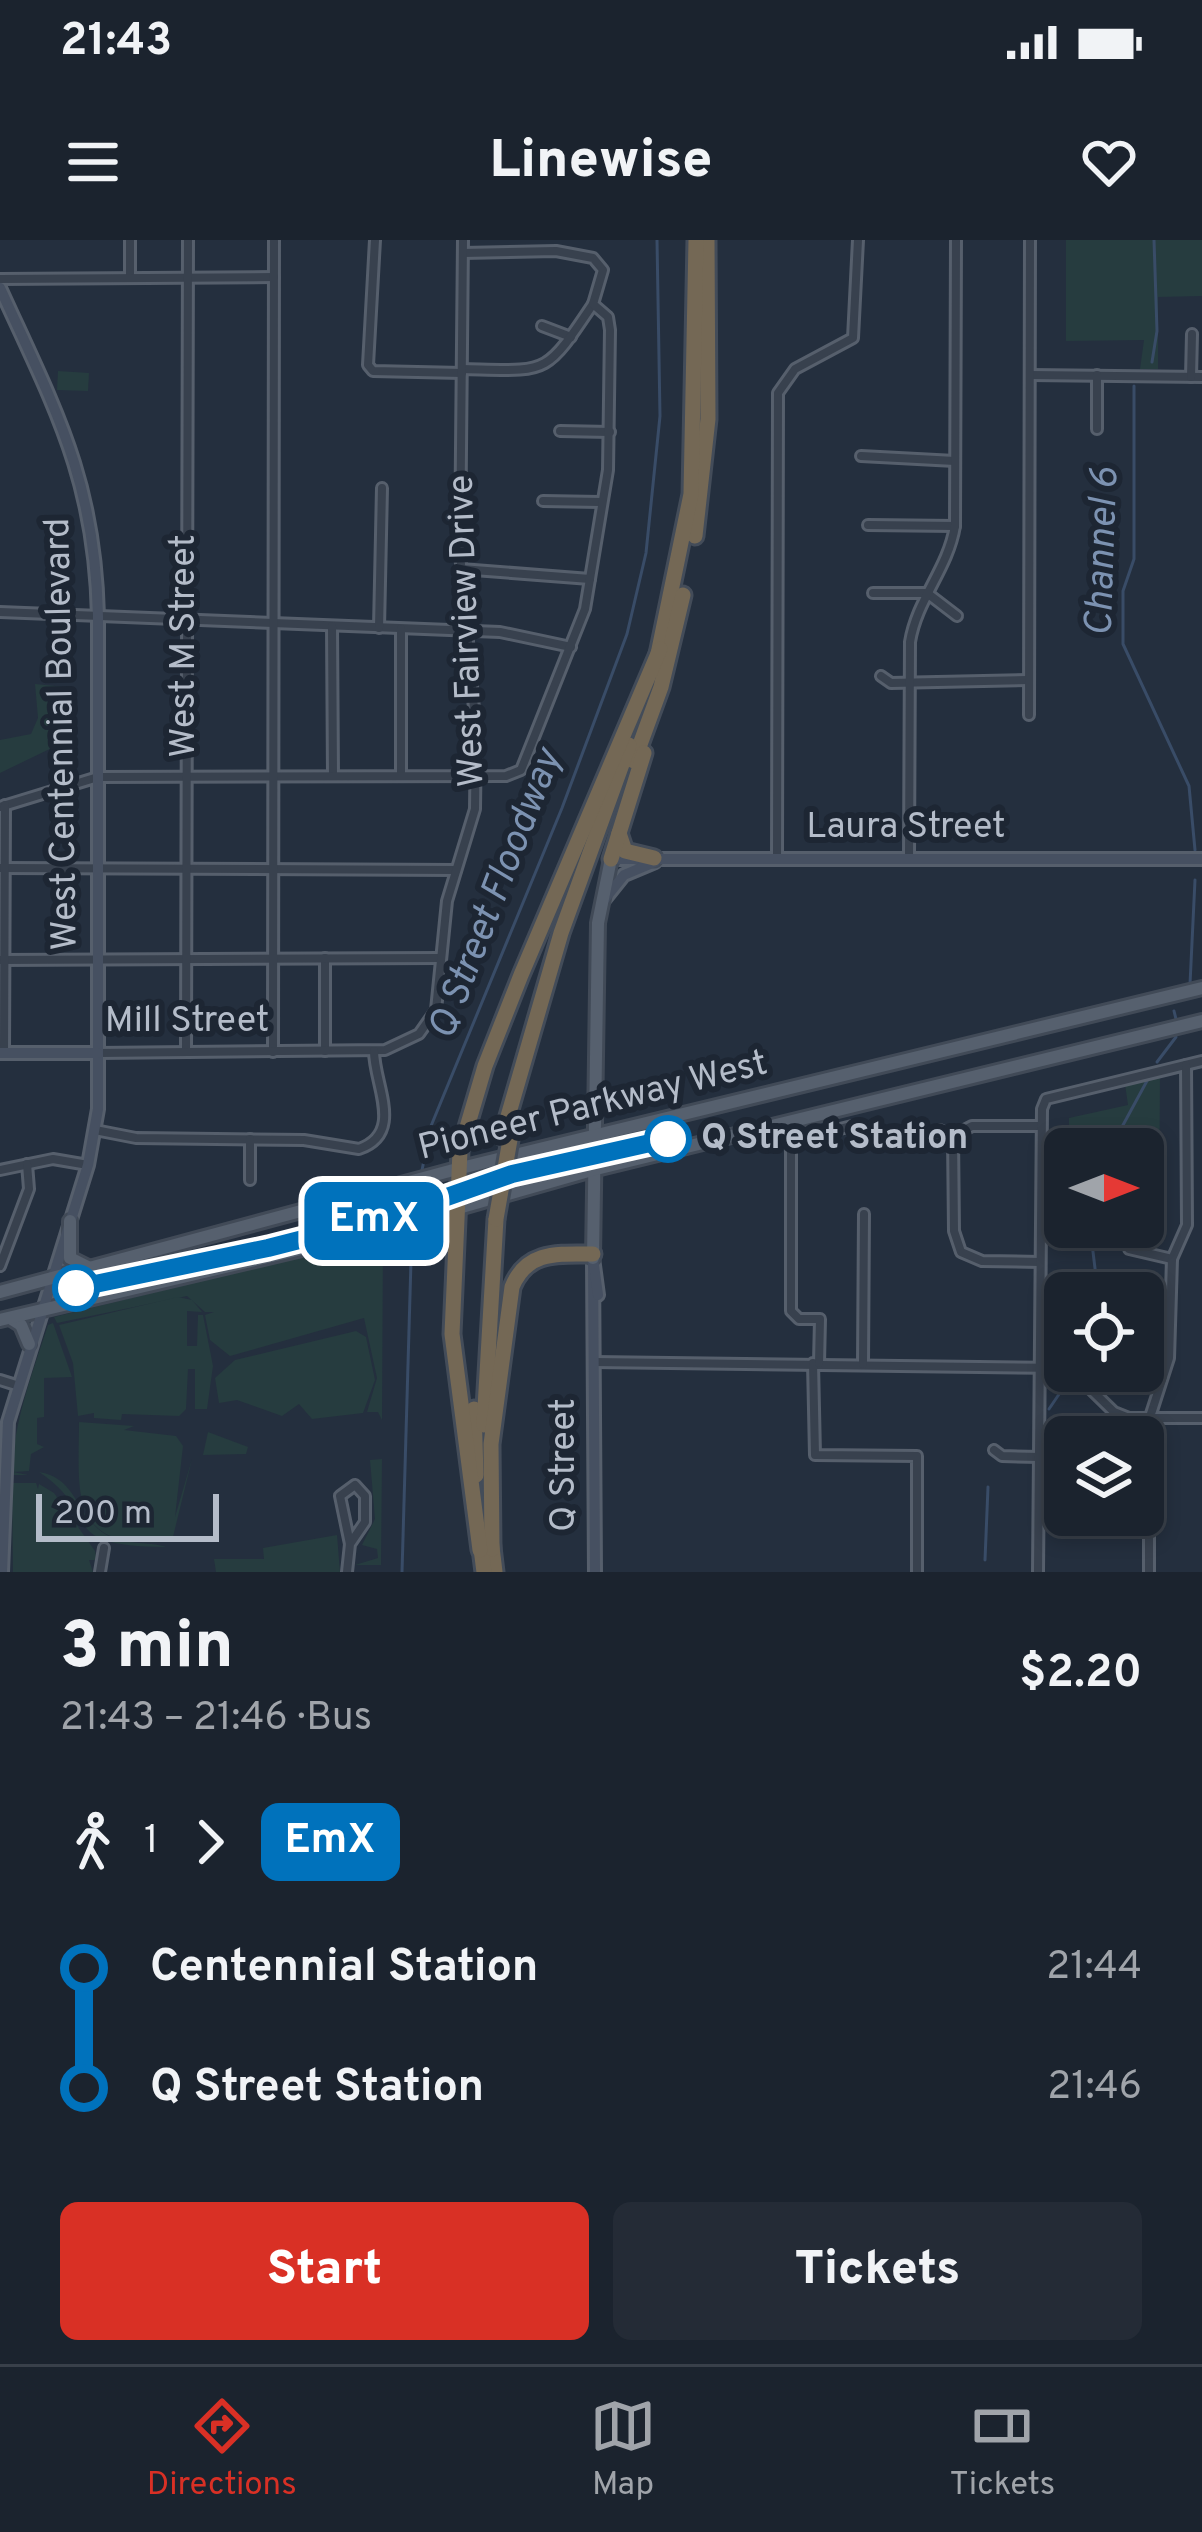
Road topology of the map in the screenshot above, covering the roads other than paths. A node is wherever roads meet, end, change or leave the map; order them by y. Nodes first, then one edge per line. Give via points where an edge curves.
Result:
1 (130, 240) edge
2 (188, 240) edge
3 (274, 240) edge
4 (375, 240) edge
5 (463, 240) edge
6 (696, 240) edge
7 (707, 240) edge
8 (858, 240) edge
9 (956, 240) edge
10 (1030, 240) edge
11 (463, 253) junction
12 (130, 278) junction
13 (186, 278) junction
14 (274, 278) junction
15 (0, 283) edge
16 (593, 304) junction
17 (542, 326) dead end
18 (1192, 334) dead end
19 (571, 337) junction
20 (462, 371) junction
21 (1030, 375) junction
22 (1097, 375) junction
23 (1197, 377) edge
24 (1097, 429) dead end
25 (560, 431) dead end
26 (610, 432) junction
27 (861, 456) dead end
28 (955, 461) junction
29 (382, 488) dead end
30 (542, 501) dead end
31 (600, 502) junction
32 (868, 525) dead end
33 (955, 526) junction
34 (461, 569) junction
35 (590, 579) junction
36 (873, 593) dead end
37 (927, 593) junction
38 (0, 612) edge
39 (98, 616) junction
40 (957, 616) dead end
41 (185, 622) junction
42 (272, 625) junction
43 (332, 626) junction
44 (379, 628) junction
45 (401, 629) junction
46 (466, 631) junction
47 (571, 647) junction
48 (660, 649) junction
49 (881, 676) dead end
50 (1028, 680) junction
51 (910, 682) junction
52 (661, 687) junction
53 (1029, 716) dead end
54 (333, 776) junction
55 (401, 776) junction
56 (476, 776) junction
57 (98, 777) junction
58 (185, 777) junction
59 (272, 777) junction
60 (3, 806) edge
61 (619, 833) junction
62 (660, 858) junction
63 (777, 858) junction
64 (909, 858) junction
65 (611, 859) junction
66 (1202, 859) edge
67 (98, 867) junction
68 (3, 868) edge
69 (184, 869) junction
70 (272, 869) junction
71 (456, 870) junction
72 (599, 908) junction
73 (272, 958) junction
74 (325, 958) junction
75 (441, 958) junction
76 (3, 959) edge
77 (98, 959) junction
78 (184, 959) junction
79 (1202, 988) edge
80 (1202, 1021) edge
81 (325, 1051) junction
82 (374, 1051) junction
83 (2, 1052) edge
84 (186, 1052) junction
85 (273, 1052) junction
86 (98, 1053) junction
87 (1202, 1060) edge
88 (1186, 1065) junction
89 (852, 1126) dead end
90 (1040, 1126) junction
91 (95, 1130) junction
92 (940, 1130) dead end
93 (507, 1136) junction
94 (952, 1136) junction
95 (592, 1138) junction
96 (250, 1139) junction
97 (27, 1164) junction
98 (88, 1165) junction
99 (458, 1169) junction
100 (0, 1170) edge
101 (592, 1170) junction
102 (557, 1179) junction
103 (250, 1180) dead end
104 (455, 1205) junction
105 (592, 1211) junction
106 (864, 1214) dead end
107 (425, 1215) junction
108 (70, 1221) junction
109 (454, 1243) junction
110 (1129, 1249) dead end
111 (593, 1256) junction
112 (1172, 1259) junction
113 (1040, 1262) junction
114 (0, 1265) edge
115 (97, 1267) junction
116 (51, 1280) junction
117 (0, 1292) edge
118 (39, 1311) junction
119 (4, 1319) edge
120 (1164, 1319) edge
121 (1170, 1319) junction
122 (29, 1344) junction
123 (594, 1360) junction
124 (816, 1364) junction
125 (863, 1364) junction
126 (1040, 1365) junction
127 (1044, 1366) edge
128 (0, 1380) edge
129 (16, 1385) junction
130 (1092, 1392) edge
131 (1132, 1416) edge
132 (1150, 1416) edge
133 (1202, 1418) edge
134 (1164, 1419) edge
135 (994, 1450) dead end
136 (1039, 1456) junction
137 (1149, 1536) edge
138 (350, 1544) junction
139 (104, 1548) dead end
140 (486, 1550) junction
141 (2, 1572) edge
142 (100, 1572) edge
143 (347, 1572) edge
144 (484, 1572) edge
145 (494, 1572) edge
146 (595, 1572) edge
147 (917, 1572) edge
148 (1038, 1572) edge
149 (1149, 1572) edge

1 - 12 street
2 - 13 street, West M Street
3 - 14 street
4 - 20 street via 368,364 373,371
5 - 11 street, West Fairview Drive
6 - 48 highway via 691,494
7 - 52 highway via 702,494
8 - 63 street via 853,338 794,369 778,393
9 - 28 street
10 - 21 street
11 - 16 street via 556,251 599,262
11 - 20 street, West Fairview Drive
12 - 13 street
12 - 15 street
13 - 14 street
13 - 41 street, West M Street
14 - 42 street
15 - 39 main road, West Centennial Boulevard via 82,475
16 - 19 street
16 - 26 street via 608,317
17 - 19 street
18 - 23 street
19 - 20 street via 542,368
20 - 34 street, West Fairview Drive
21 - 22 street
21 - 50 street
22 - 23 street
22 - 24 street
25 - 26 street
26 - 31 street
27 - 28 street
28 - 33 street
29 - 44 street
30 - 31 street
31 - 35 street
32 - 33 street
33 - 37 street
34 - 35 street
34 - 46 street, West Fairview Drive
35 - 47 street
36 - 37 street
37 - 40 street
37 - 51 street via 914,619
38 - 39 street
39 - 41 street
39 - 57 main road, West Centennial Boulevard
41 - 42 street
41 - 58 street, West M Street
42 - 43 street
42 - 59 street
43 - 44 street
43 - 54 street
44 - 45 street
45 - 46 street
45 - 55 street
46 - 47 street via 528,634
46 - 56 street, West Fairview Drive
47 - 56 street via 521,770
48 - 93 highway via 561,933
48 - 99 highway via 503,1020
49 - 51 street
50 - 51 street
50 - 53 street
51 - 64 street
52 - 61 highway
52 - 93 highway
54 - 55 street
54 - 59 street
55 - 56 street
56 - 71 street, West Fairview Drive
57 - 58 street
57 - 60 street
57 - 67 main road, West Centennial Boulevard
58 - 59 street
58 - 69 street, West M Street
59 - 70 street
60 - 68 street
61 - 62 highway via 626,851
61 - 65 highway
62 - 63 main road, Laura Street
62 - 65 main road, Laura Street
62 - 72 main road via 624,875
63 - 64 main road, Laura Street
64 - 66 main road, Laura Street
65 - 72 main road, Q Street
67 - 68 street
67 - 69 street
67 - 77 main road, West Centennial Boulevard
68 - 76 street
69 - 70 street
69 - 78 street, West M Street
70 - 71 street
70 - 73 street
71 - 75 street, West Fairview Drive
72 - 95 main road, Q Street
73 - 74 street
73 - 78 street
73 - 85 street
74 - 75 street
74 - 81 street
75 - 82 street, West Fairview Drive via 439,1000 426,1027 402,1045
76 - 77 street
76 - 83 street
77 - 78 street
77 - 86 main road, West Centennial Boulevard
78 - 84 street, West M Street
79 - 95 main road, Pioneer Parkway West
80 - 101 main road
81 - 82 street, Mill Street
81 - 85 street, Mill Street
82 - 96 street via 386,1101 372,1144
83 - 86 main road, Mill Street
84 - 85 street, Mill Street
84 - 86 street, Mill Street
86 - 91 main road, West Centennial Boulevard
87 - 88 street
88 - 90 street via 1046,1100
88 - 112 street via 1187,1225
89 - 124 street via 791,1141 791,1311 820,1319
90 - 94 street via 972,1126
90 - 113 street
91 - 96 street
91 - 98 main road, West Centennial Boulevard
92 - 94 street
93 - 140 highway, bridge via 474,1369
94 - 113 street via 953,1231 961,1252 982,1262
95 - 99 main road, Pioneer Parkway West
95 - 101 main road, Q Street
96 - 103 street
97 - 98 street
97 - 100 street
97 - 114 street via 29,1189
98 - 108 main road, West Centennial Boulevard
99 - 104 highway
99 - 115 main road, Pioneer Parkway West
101 - 102 main road
101 - 105 main road, Q Street
102 - 104 main road
102 - 105 main road via 578,1186
104 - 107 main road
104 - 109 highway
105 - 111 main road, Q Street
106 - 125 street
107 - 109 highway via 446,1223
107 - 118 main road
108 - 115 main road via 70,1258
108 - 116 main road, West Centennial Boulevard
109 - 140 highway via 457,1398
110 - 112 street
111 - 123 main road, Q Street
111 - 140 highway via 537,1258 512,1287
112 - 121 street
113 - 126 street
115 - 116 main road, Pioneer Parkway West
116 - 117 main road, Pioneer Parkway West
116 - 118 main road, West Centennial Boulevard
118 - 119 main road
118 - 122 main road, West Centennial Boulevard
119 - 122 main road via 21,1324
120 - 121 street
121 - 132 street
122 - 129 main road, West Centennial Boulevard
123 - 124 street
123 - 146 main road, Q Street
124 - 125 street
124 - 147 street via 815,1455 917,1456
125 - 126 street
126 - 127 street
126 - 136 street
128 - 129 street
129 - 141 main road, West Centennial Boulevard via 4,1457
130 - 131 street
133 - 134 street
135 - 136 street
136 - 148 street
137 - 149 street
138 - 138 street via 366,1517 355,1485 340,1496
138 - 143 street
139 - 142 street
140 - 144 highway
140 - 145 highway

